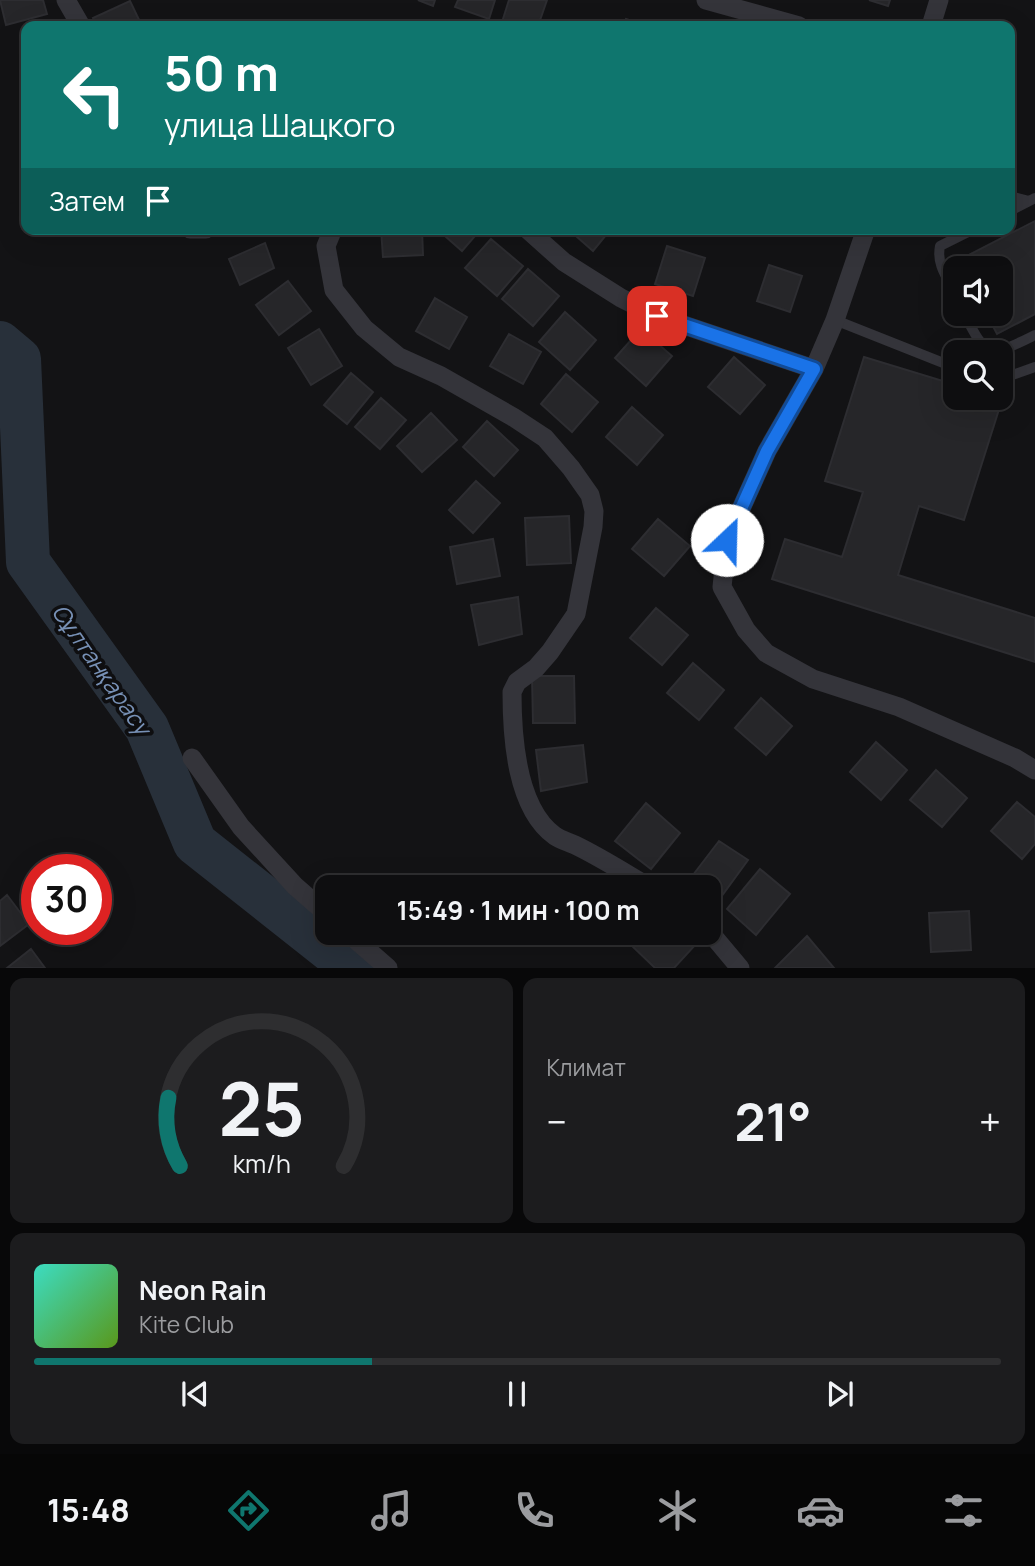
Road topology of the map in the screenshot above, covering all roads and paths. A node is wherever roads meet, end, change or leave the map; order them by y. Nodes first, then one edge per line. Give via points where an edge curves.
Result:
1 (66, 0) edge
2 (706, 0) edge
3 (939, 0) edge
4 (78, 21) edge
5 (781, 21) edge
6 (933, 21) edge
7 (1032, 200) edge
8 (1015, 208) edge
9 (330, 235) edge
10 (534, 235) edge
11 (864, 235) edge
12 (962, 235) edge
13 (943, 271) edge
14 (835, 320) junction
15 (971, 326) edge
16 (1035, 335) edge
17 (943, 363) edge
18 (1035, 367) edge
19 (814, 369) junction
20 (1013, 375) edge
21 (192, 758) dead end
22 (1035, 770) edge
23 (628, 875) edge
24 (315, 904) edge
25 (362, 945) edge
26 (721, 945) edge
27 (388, 968) edge
28 (740, 968) edge

1 - 4 street
2 - 5 street
3 - 6 street
7 - 8 lane
9 - 23 street via 326,246 334,290 364,328 398,357 453,383 545,438 590,495 593,527 576,614 550,652 512,692 520,771 535,815 556,837
10 - 19 street via 564,262 657,316
11 - 14 street
12 - 13 lane via 940,246
14 - 17 lane
14 - 19 street
15 - 16 lane via 985,349 995,352
18 - 20 lane
19 - 22 street via 767,451 727,540 722,587 746,630 766,653 813,680 899,707
21 - 24 street via 241,827
25 - 27 street
26 - 28 street

